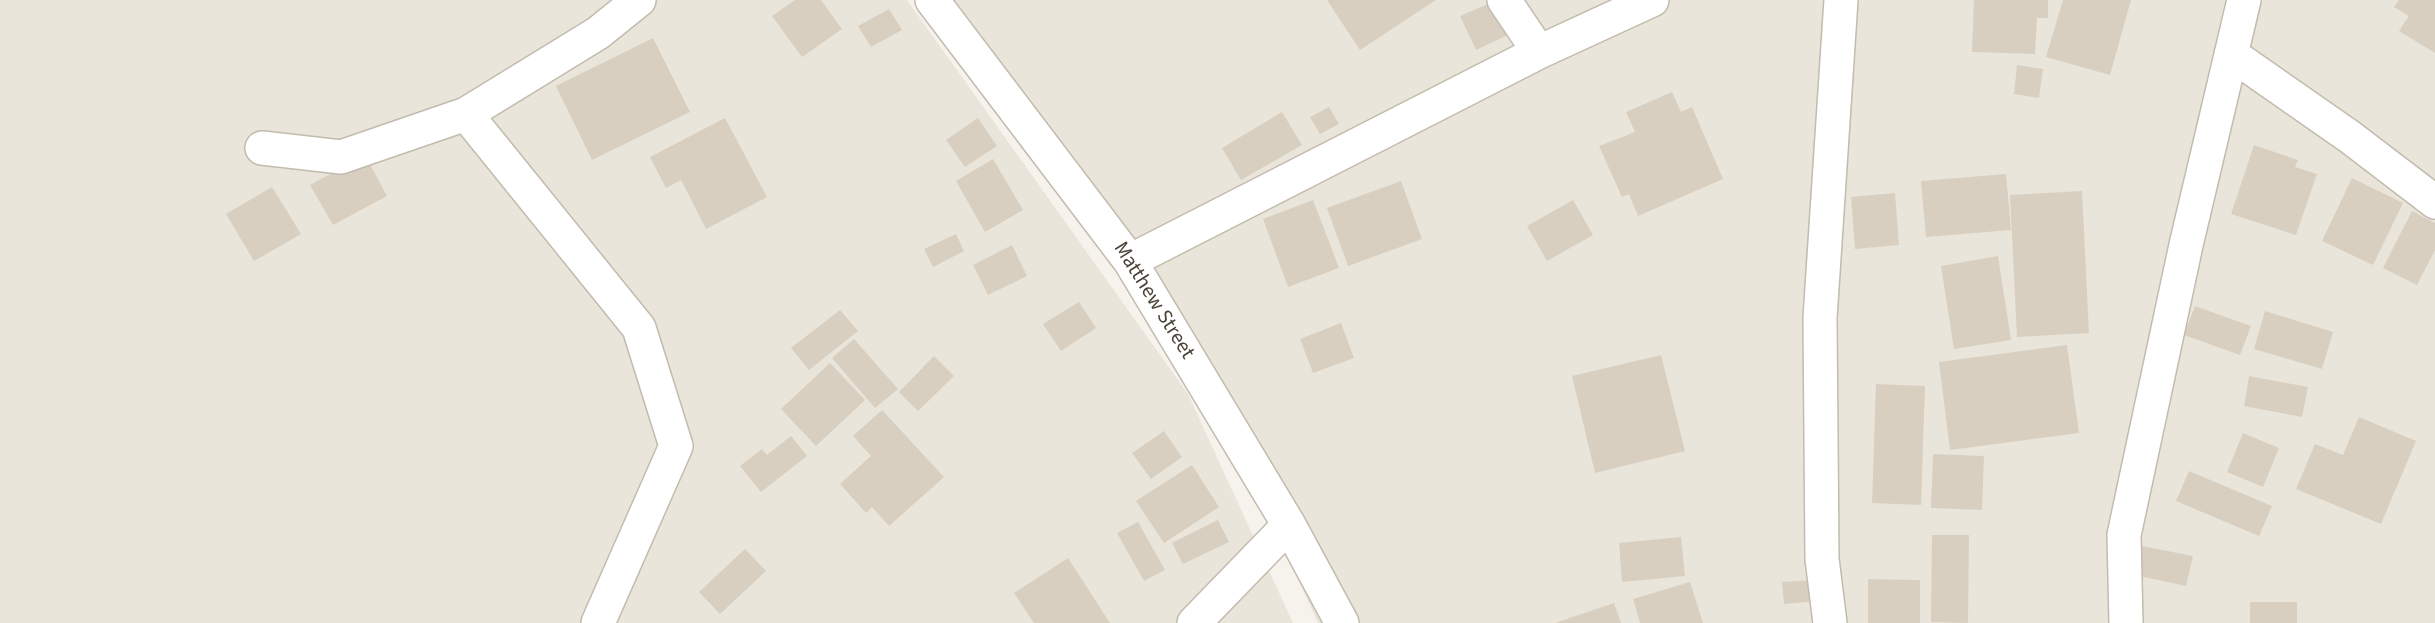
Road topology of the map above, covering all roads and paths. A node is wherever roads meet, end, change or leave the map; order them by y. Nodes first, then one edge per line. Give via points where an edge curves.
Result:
1 (639, 0) edge
2 (932, 0) edge
3 (1504, 0) edge
4 (1652, 0) edge
5 (1841, 0) edge
6 (2244, 0) edge
7 (1539, 52) junction
8 (2231, 54) junction
9 (466, 114) junction
10 (262, 148) dead end
11 (2435, 202) edge
12 (1130, 261) junction
13 (1289, 525) junction
14 (599, 622) edge
15 (1194, 623) edge
16 (1342, 623) edge
17 (1830, 623) edge
18 (2126, 623) edge

1 - 9 street via 598,33
2 - 12 street, Matthew Street
3 - 7 street
4 - 7 street
5 - 17 street via 1820,318 1822,559
6 - 8 street
7 - 12 street
8 - 11 street
8 - 18 street via 2124,534
9 - 10 street via 341,157
9 - 14 street via 639,328 676,446
12 - 13 street, Matthew Street
13 - 15 street
13 - 16 street, Matthew Street

